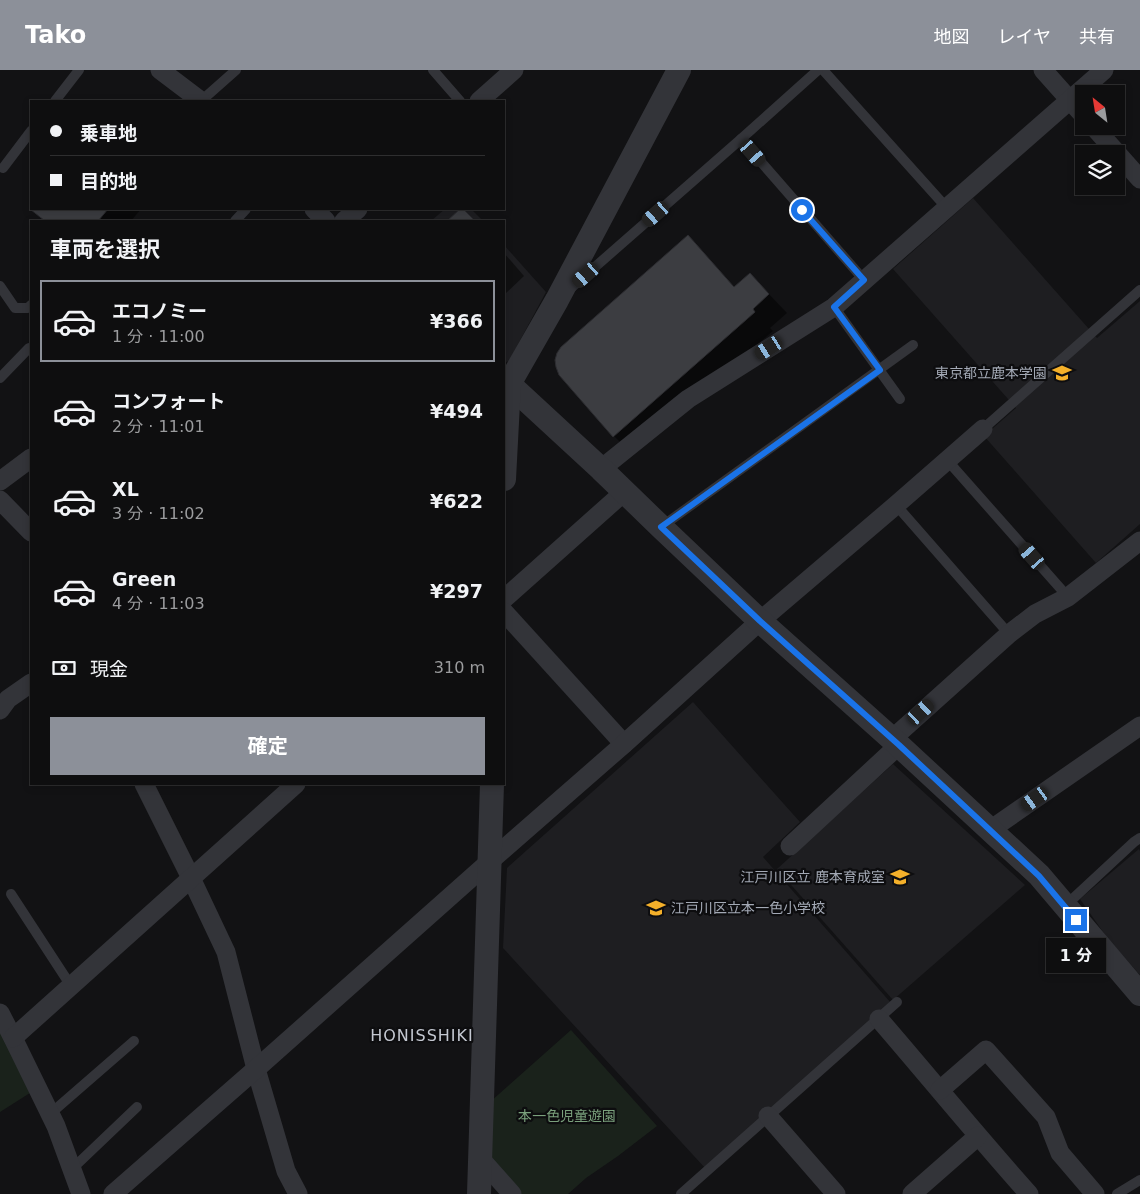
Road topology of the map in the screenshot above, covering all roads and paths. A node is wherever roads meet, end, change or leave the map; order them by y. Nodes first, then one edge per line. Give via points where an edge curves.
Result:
1 (79, 70) edge
2 (160, 70) edge
3 (236, 70) edge
4 (433, 70) edge
5 (513, 70) edge
6 (679, 70) edge
7 (818, 70) edge
8 (824, 70) edge
9 (1043, 70) edge
10 (1104, 70) edge
11 (56, 100) edge
12 (200, 100) edge
13 (202, 100) edge
14 (459, 100) edge
15 (480, 100) edge
16 (1070, 100) junction
17 (1075, 106) edge
18 (30, 133) edge
19 (1101, 135) edge
20 (741, 139) junction
21 (3, 168) dead end
22 (1140, 179) edge
23 (946, 207) junction
24 (245, 210) edge
25 (315, 210) edge
26 (357, 210) edge
27 (236, 220) edge
28 (325, 220) edge
29 (345, 220) edge
30 (864, 280) junction
31 (0, 286) edge
32 (1140, 290) edge
33 (557, 300) junction
34 (30, 306) edge
35 (834, 307) junction
36 (913, 345) dead end
37 (30, 348) dead end
38 (880, 370) junction
39 (0, 378) edge
40 (506, 381) edge
41 (900, 399) dead end
42 (982, 429) joint
43 (505, 430) edge
44 (30, 459) edge
45 (947, 460) junction
46 (601, 469) junction
47 (0, 481) edge
48 (624, 492) junction
49 (0, 500) edge
50 (896, 505) junction
51 (661, 527) junction
52 (30, 531) edge
53 (1140, 541) edge
54 (505, 598) edge
55 (1068, 598) junction
56 (505, 613) edge
57 (760, 621) junction
58 (1010, 634) junction
59 (30, 684) edge
60 (0, 710) edge
61 (1140, 726) edge
62 (896, 742) junction
63 (624, 744) junction
64 (144, 785) edge
65 (295, 785) edge
66 (492, 785) edge
67 (990, 830) junction
68 (1140, 838) edge
69 (790, 846) dead end
70 (489, 862) junction
71 (191, 878) junction
72 (11, 894) dead end
73 (1065, 906) junction
74 (72, 986) junction
75 (1140, 994) edge
76 (897, 1002) dead end
77 (0, 1013) edge
78 (879, 1020) junction
79 (13, 1038) junction
80 (134, 1041) dead end
81 (256, 1069) junction
82 (940, 1090) junction
83 (137, 1107) dead end
84 (50, 1114) junction
85 (768, 1116) junction
86 (978, 1136) junction
87 (480, 1158) junction
88 (72, 1169) junction
89 (1140, 1180) edge
90 (81, 1194) edge
91 (113, 1194) edge
92 (298, 1194) edge
93 (478, 1194) edge
94 (512, 1194) edge
95 (681, 1194) edge
96 (836, 1194) edge
97 (912, 1194) edge
98 (1029, 1194) edge
99 (1095, 1194) edge
100 (1117, 1194) edge

1 - 11 lane
2 - 12 street
3 - 13 lane
4 - 14 lane
5 - 15 street
6 - 33 street
7 - 20 lane
8 - 23 lane
9 - 16 street
10 - 16 street
16 - 17 street
16 - 23 street
18 - 21 lane
19 - 22 street
20 - 30 lane
20 - 33 lane
23 - 30 street
24 - 27 lane
25 - 28 street
26 - 29 street
30 - 35 street
31 - 34 lane via 15,308
32 - 42 lane
33 - 40 street
35 - 38 lane
35 - 46 street via 688,400
36 - 38 lane
37 - 39 lane
38 - 41 lane
38 - 51 lane
40 - 43 street
40 - 46 street
42 - 45 street
44 - 47 street
45 - 50 street
45 - 55 lane
46 - 48 street
48 - 51 street
48 - 54 street
49 - 52 street
50 - 57 street
50 - 58 lane
51 - 57 street
53 - 55 street
55 - 58 street via 1036,614
56 - 63 street
57 - 62 street
57 - 63 street
58 - 62 street
59 - 60 street via 8,699
61 - 67 street
62 - 67 street
62 - 69 street
63 - 70 street
64 - 71 street
65 - 71 street
66 - 70 street
67 - 73 street via 1039,876
68 - 73 lane
70 - 81 street
70 - 87 street
71 - 74 street
71 - 81 street via 226,952
72 - 74 lane
73 - 75 street
74 - 79 street
76 - 78 lane
77 - 79 street
78 - 82 street
78 - 85 lane
79 - 84 street
80 - 84 lane
81 - 91 street
81 - 92 street via 286,1171
82 - 86 street
82 - 99 street via 986,1050 1046,1117 1060,1153
83 - 88 lane
84 - 88 street
85 - 95 lane
85 - 96 street
86 - 97 street
86 - 98 street
87 - 93 street
87 - 94 street
88 - 90 street
89 - 100 lane

